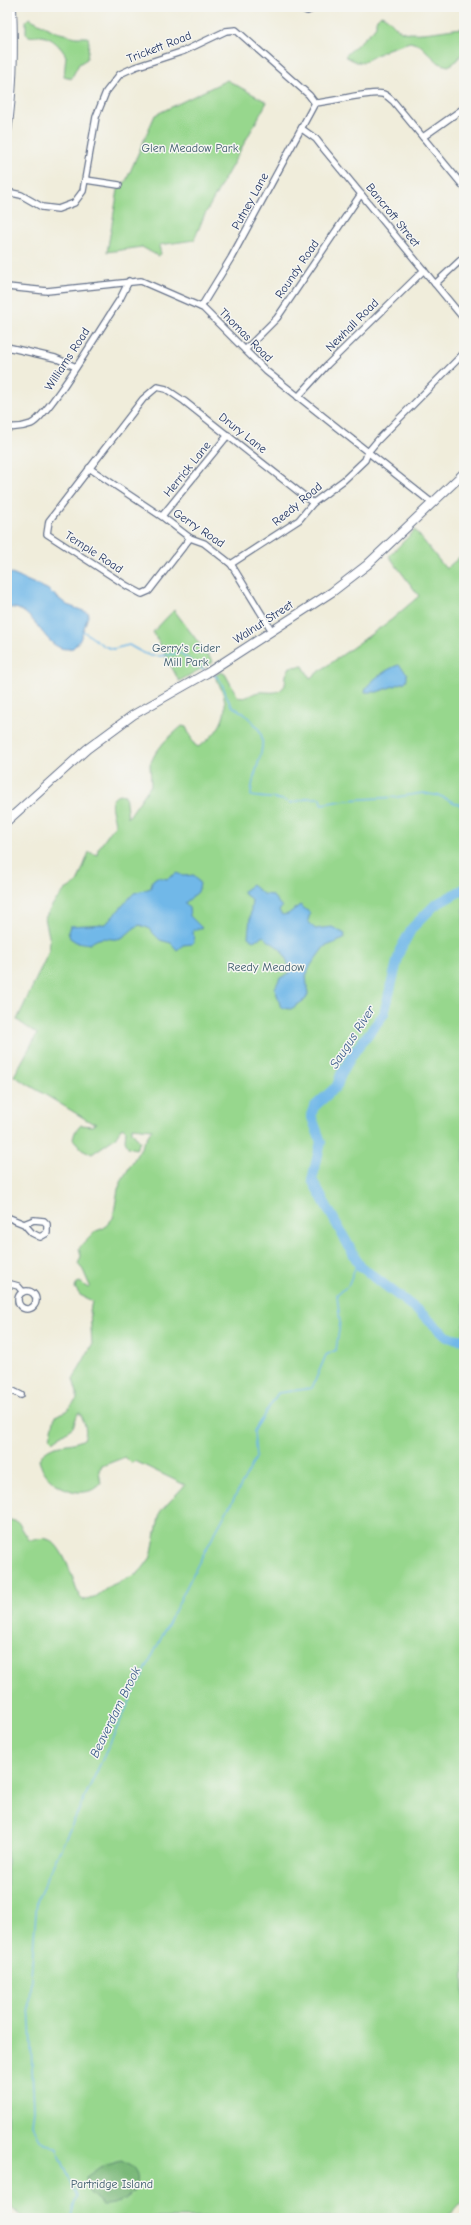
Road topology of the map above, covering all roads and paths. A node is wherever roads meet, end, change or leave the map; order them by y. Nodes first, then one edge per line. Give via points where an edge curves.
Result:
1 (299, 7) edge
2 (317, 7) edge
3 (10, 9) edge
4 (10, 72) edge
5 (315, 103) junction
6 (464, 108) edge
7 (302, 129) junction
8 (7, 132) edge
9 (423, 137) junction
10 (86, 180) junction
11 (119, 185) dead end
12 (464, 187) edge
13 (7, 192) edge
14 (361, 194) junction
15 (464, 257) edge
16 (424, 270) junction
17 (129, 281) junction
18 (436, 284) junction
19 (7, 287) edge
20 (201, 307) junction
21 (464, 319) edge
22 (7, 347) edge
23 (245, 350) junction
24 (464, 353) edge
25 (76, 367) junction
26 (157, 387) joint
27 (298, 398) junction
28 (7, 427) edge
29 (228, 435) junction
30 (368, 452) junction
31 (89, 468) junction
32 (464, 473) edge
33 (313, 503) junction
34 (432, 503) junction
35 (162, 516) junction
36 (190, 538) junction
37 (231, 564) junction
38 (272, 631) junction
39 (7, 821) edge
40 (7, 1217) edge
41 (24, 1224) dead end
42 (7, 1282) edge
43 (23, 1292) dead end
44 (7, 1388) edge
45 (21, 1395) dead end

1 - 2 street via 307,11
3 - 4 main road via 14,48
4 - 8 main road
5 - 7 street, Putney Lane
5 - 9 street via 374,93 384,95 393,101
5 - 10 street, Trickett Road via 236,30 226,31 184,51 120,74 106,92 96,118
6 - 9 street
7 - 14 street, Bancroft Street via 316,139
7 - 20 street, Putney Lane
9 - 12 street
10 - 11 street
10 - 13 street, Trickett Road via 83,191 74,203 58,209 42,207 21,195
14 - 16 street, Bancroft Street
14 - 23 street, Roundy Road via 277,318
15 - 18 street
16 - 18 street, Bancroft Street
16 - 27 street, Newhall Road via 327,365
17 - 19 street, Thomas Road via 47,291
17 - 20 street, Thomas Road via 142,281
17 - 25 street, Williams Road
18 - 21 street, Bancroft Street
20 - 23 street, Thomas Road
22 - 25 street via 55,358
23 - 27 street, Thomas Road
24 - 30 street
25 - 28 street, Williams Road via 50,405 32,423 16,428
26 - 29 street, Drury Lane via 166,389
26 - 31 street, Temple Road via 143,399
27 - 30 street, Thomas Road
29 - 33 street, Drury Lane
29 - 35 street, Herrick Lane
30 - 33 street, Reedy Road via 365,460 344,480
30 - 34 street, Thomas Road
31 - 35 street, Gerry Road
31 - 36 street, Temple Road via 49,521 48,534 58,543 142,594 149,592
32 - 34 main road, Walnut Street
33 - 37 street, Reedy Road via 299,520
34 - 38 main road, Walnut Street via 367,565 332,592
35 - 36 street, Gerry Road
36 - 37 street, Gerry Road via 204,543
37 - 38 street, Gerry Road
38 - 39 main road, Walnut Street via 207,673 133,715 87,748
40 - 41 street
42 - 43 street via 18,1286
44 - 45 street

